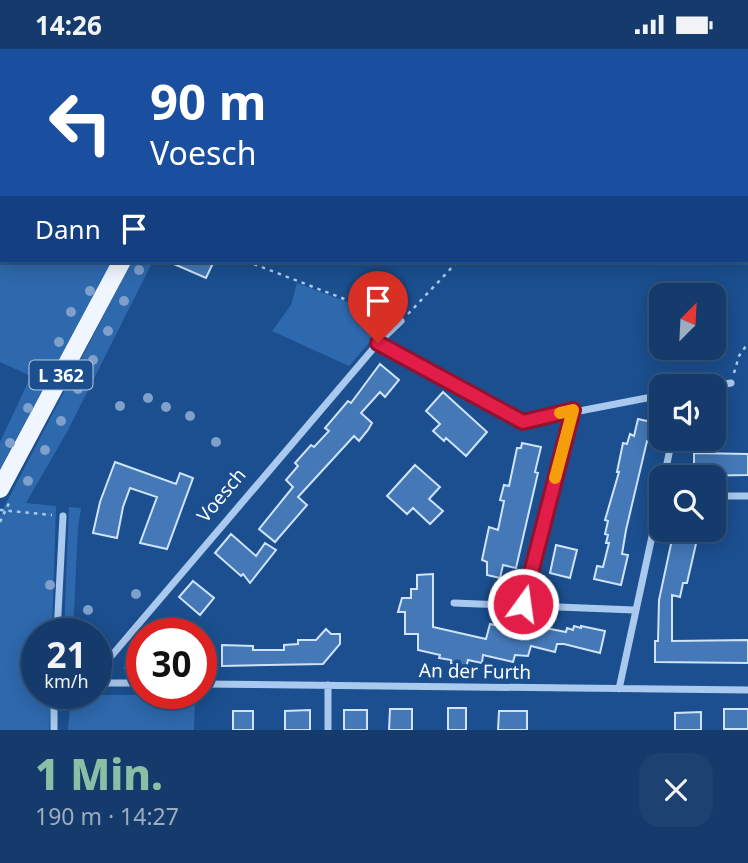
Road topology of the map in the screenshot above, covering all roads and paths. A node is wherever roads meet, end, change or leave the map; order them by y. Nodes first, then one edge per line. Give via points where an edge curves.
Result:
1 (121, 263) edge
2 (251, 263) edge
3 (456, 263) edge
4 (401, 321) junction
5 (378, 343) junction
6 (748, 343) edge
7 (731, 383) joint
8 (726, 384) edge
9 (649, 397) edge
10 (573, 410) junction
11 (0, 489) edge
12 (726, 496) edge
13 (748, 496) edge
14 (0, 510) edge
15 (63, 516) joint
16 (650, 542) edge
17 (454, 603) dead end
18 (523, 604) junction
19 (634, 610) junction
20 (58, 618) edge
21 (112, 655) edge
22 (217, 684) edge
23 (328, 685) junction
24 (619, 688) junction
25 (748, 690) edge
26 (54, 709) edge
27 (54, 730) edge
28 (328, 730) edge

1 - 11 main road, L 362
2 - 4 path
3 - 4 path
4 - 5 street, Voesch
5 - 10 street via 523,422
5 - 21 street, Voesch
6 - 7 path
7 - 8 street
9 - 10 street
10 - 18 street
12 - 13 street
14 - 15 path
15 - 20 street
16 - 19 street
17 - 18 street
18 - 19 street
19 - 24 street
22 - 23 street, An der Furth
23 - 24 street, An der Furth
23 - 28 street
24 - 25 street, An der Furth
26 - 27 street

